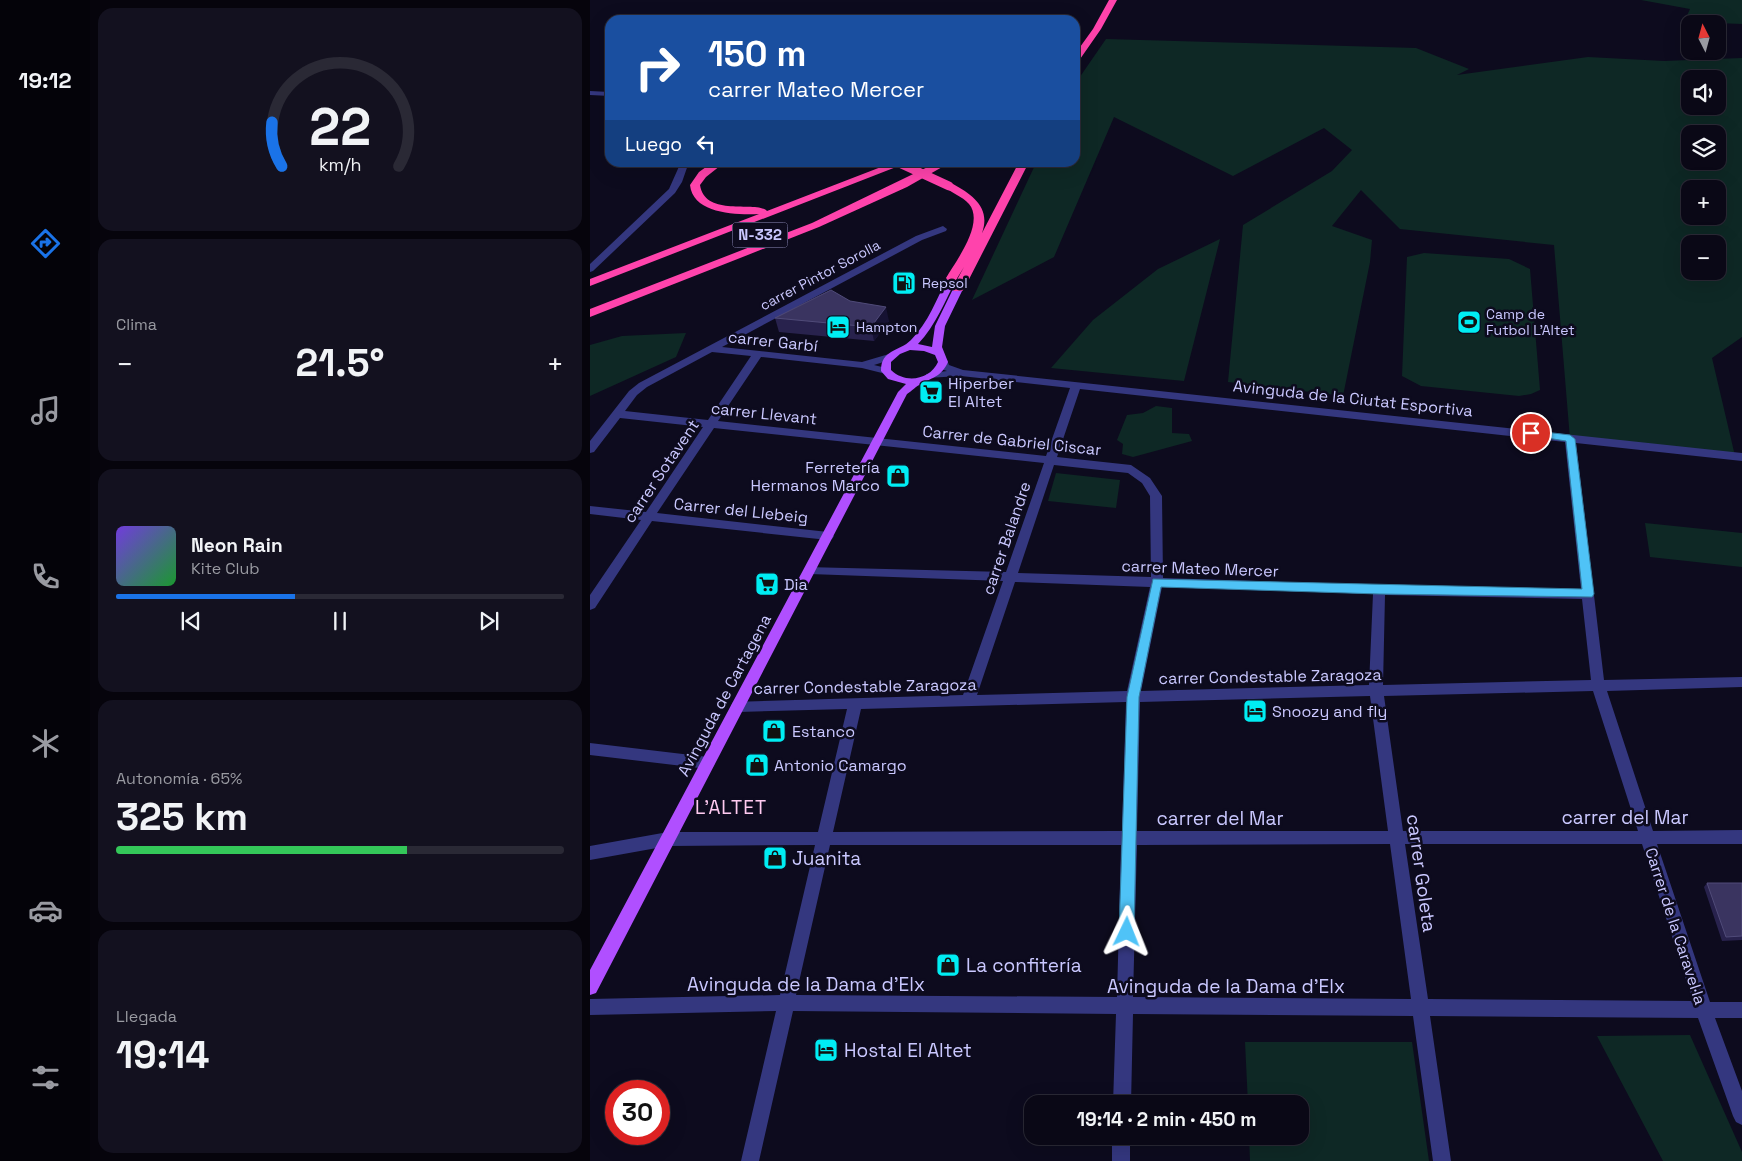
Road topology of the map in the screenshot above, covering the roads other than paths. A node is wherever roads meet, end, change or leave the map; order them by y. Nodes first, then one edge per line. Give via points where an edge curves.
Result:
1 (1113, 0) edge
2 (1098, 8) dead end
3 (1080, 38) edge
4 (1083, 51) junction
5 (1080, 54) edge
6 (1080, 58) edge
7 (590, 93) edge
8 (605, 94) edge
9 (683, 167) edge
10 (713, 167) edge
11 (891, 167) edge
12 (908, 167) edge
13 (917, 167) edge
14 (937, 167) edge
15 (1021, 167) edge
16 (785, 207) junction
17 (943, 229) dead end
18 (590, 269) edge
19 (952, 278) joint
20 (590, 283) edge
21 (958, 290) joint
22 (590, 302) edge
23 (590, 313) edge
24 (740, 333) junction
25 (907, 348) junction
26 (711, 349) junction
27 (751, 354) junction
28 (889, 357) junction
29 (941, 357) junction
30 (862, 364) junction
31 (886, 371) junction
32 (961, 373) junction
33 (930, 376) junction
34 (1076, 385) junction
35 (900, 386) junction
36 (617, 414) junction
37 (712, 424) junction
38 (1570, 439) junction
39 (877, 442) junction
40 (590, 448) edge
41 (1742, 457) edge
42 (1049, 461) junction
43 (590, 510) edge
44 (651, 517) junction
45 (828, 536) junction
46 (810, 570) junction
47 (1010, 577) junction
48 (1157, 582) junction
49 (1379, 590) junction
50 (1588, 594) junction
51 (590, 605) edge
52 (1742, 682) edge
53 (1598, 685) junction
54 (1376, 691) junction
55 (1133, 697) junction
56 (968, 701) junction
57 (855, 704) junction
58 (738, 706) junction
59 (590, 749) edge
60 (708, 763) junction
61 (1648, 837) junction
62 (1742, 837) edge
63 (1129, 838) junction
64 (1397, 838) junction
65 (668, 839) junction
66 (824, 839) junction
67 (590, 854) edge
68 (590, 987) edge
69 (787, 1003) junction
70 (590, 1007) edge
71 (1125, 1007) junction
72 (1421, 1009) junction
73 (1704, 1010) junction
74 (1742, 1010) edge
75 (1122, 1095) edge
76 (1742, 1116) edge
77 (1121, 1145) edge
78 (750, 1161) edge
79 (1120, 1161) edge
80 (1442, 1161) edge

1 - 4 highway
2 - 3 highway
4 - 5 highway
4 - 6 highway
7 - 8 street
9 - 18 street via 672,191
10 - 16 highway via 696,183 695,192 703,203 721,210 741,212
11 - 16 highway
12 - 19 highway, bridge via 970,197 976,203 980,214 976,233
13 - 22 highway, N-332 via 832,206
14 - 23 highway, N-332 via 833,217
15 - 21 highway
16 - 20 highway
17 - 24 street, carrer Pintor Sorolla via 919,238
19 - 25 main road via 921,335
21 - 29 main road via 940,326 937,341
24 - 26 street, carrer Pintor Sorolla
24 - 27 street via 736,345
25 - 28 main road
25 - 29 main road via 925,347
26 - 27 street, carrer Garbí
26 - 36 street, carrer Pintor Sorolla via 643,385
27 - 30 street, carrer Garbí
27 - 37 street, carrer Sotavent
28 - 30 street
28 - 31 main road
29 - 32 street via 945,366
29 - 33 main road via 940,370
30 - 31 street
31 - 35 main road
32 - 33 street
32 - 34 street, Avinguda de la Ciutat Esportiva
33 - 35 main road
34 - 38 street, Avinguda de la Ciutat Esportiva
34 - 42 street, carrer Balandre
35 - 39 main road, Avinguda de Cartagena
36 - 37 street, carrer Llevant
36 - 40 street, carrer Pintor Sorolla
37 - 39 street, carrer Llevant
37 - 44 street, carrer Sotavent
38 - 41 street, Avinguda de la Ciutat Esportiva
38 - 50 street, Carrer de la Caravel·la
39 - 42 street, Carrer de Gabriel Ciscar
39 - 45 main road, Avinguda de Cartagena
42 - 47 street, carrer Balandre
42 - 48 street, Carrer de Gabriel Ciscar via 1131,469 1143,476 1156,496
43 - 44 street, Carrer del Llebeig
44 - 45 street, Carrer del Llebeig
44 - 51 street, carrer Sotavent
45 - 46 main road, Avinguda de Cartagena
46 - 47 street, carrer Mateo Mercer
46 - 58 main road, Avinguda de Cartagena
47 - 48 street, carrer Mateo Mercer
47 - 56 street, carrer Balandre
48 - 49 street, carrer Mateo Mercer
48 - 55 street
49 - 50 street, carrer Mateo Mercer
49 - 54 street, carrer Goleta
50 - 53 street, Carrer de la Caravel·la
52 - 53 street, carrer Condestable Zaragoza
53 - 54 street, carrer Condestable Zaragoza
53 - 61 street, Carrer de la Caravel·la
54 - 55 street, carrer Condestable Zaragoza
54 - 64 street, carrer Goleta
55 - 56 street, carrer Condestable Zaragoza
55 - 63 street
56 - 57 street, carrer Condestable Zaragoza
57 - 58 street, carrer Condestable Zaragoza
57 - 66 street
58 - 60 main road, Avinguda de Cartagena
59 - 60 street
60 - 65 main road, Avinguda de Cartagena
61 - 62 street, carrer del Mar
61 - 64 street, carrer del Mar
61 - 73 street, Carrer de la Caravel·la
63 - 64 street, carrer del Mar
63 - 66 street, carrer del Mar
63 - 71 street
64 - 72 street, carrer Goleta
65 - 66 street, carrer del Mar
65 - 67 street, carrer del Mar
65 - 68 main road, Avinguda de Cartagena
66 - 69 street
69 - 70 street, Avinguda de la Dama d'Elx
69 - 71 street, Avinguda de la Dama d'Elx
69 - 78 street
71 - 72 street, Avinguda de la Dama d'Elx
71 - 75 street
72 - 73 street, Avinguda de la Dama d'Elx
72 - 80 street, carrer Goleta
73 - 74 street, Avinguda de la Dama d'Elx
73 - 76 street, Carrer de la Caravel·la
77 - 79 street

